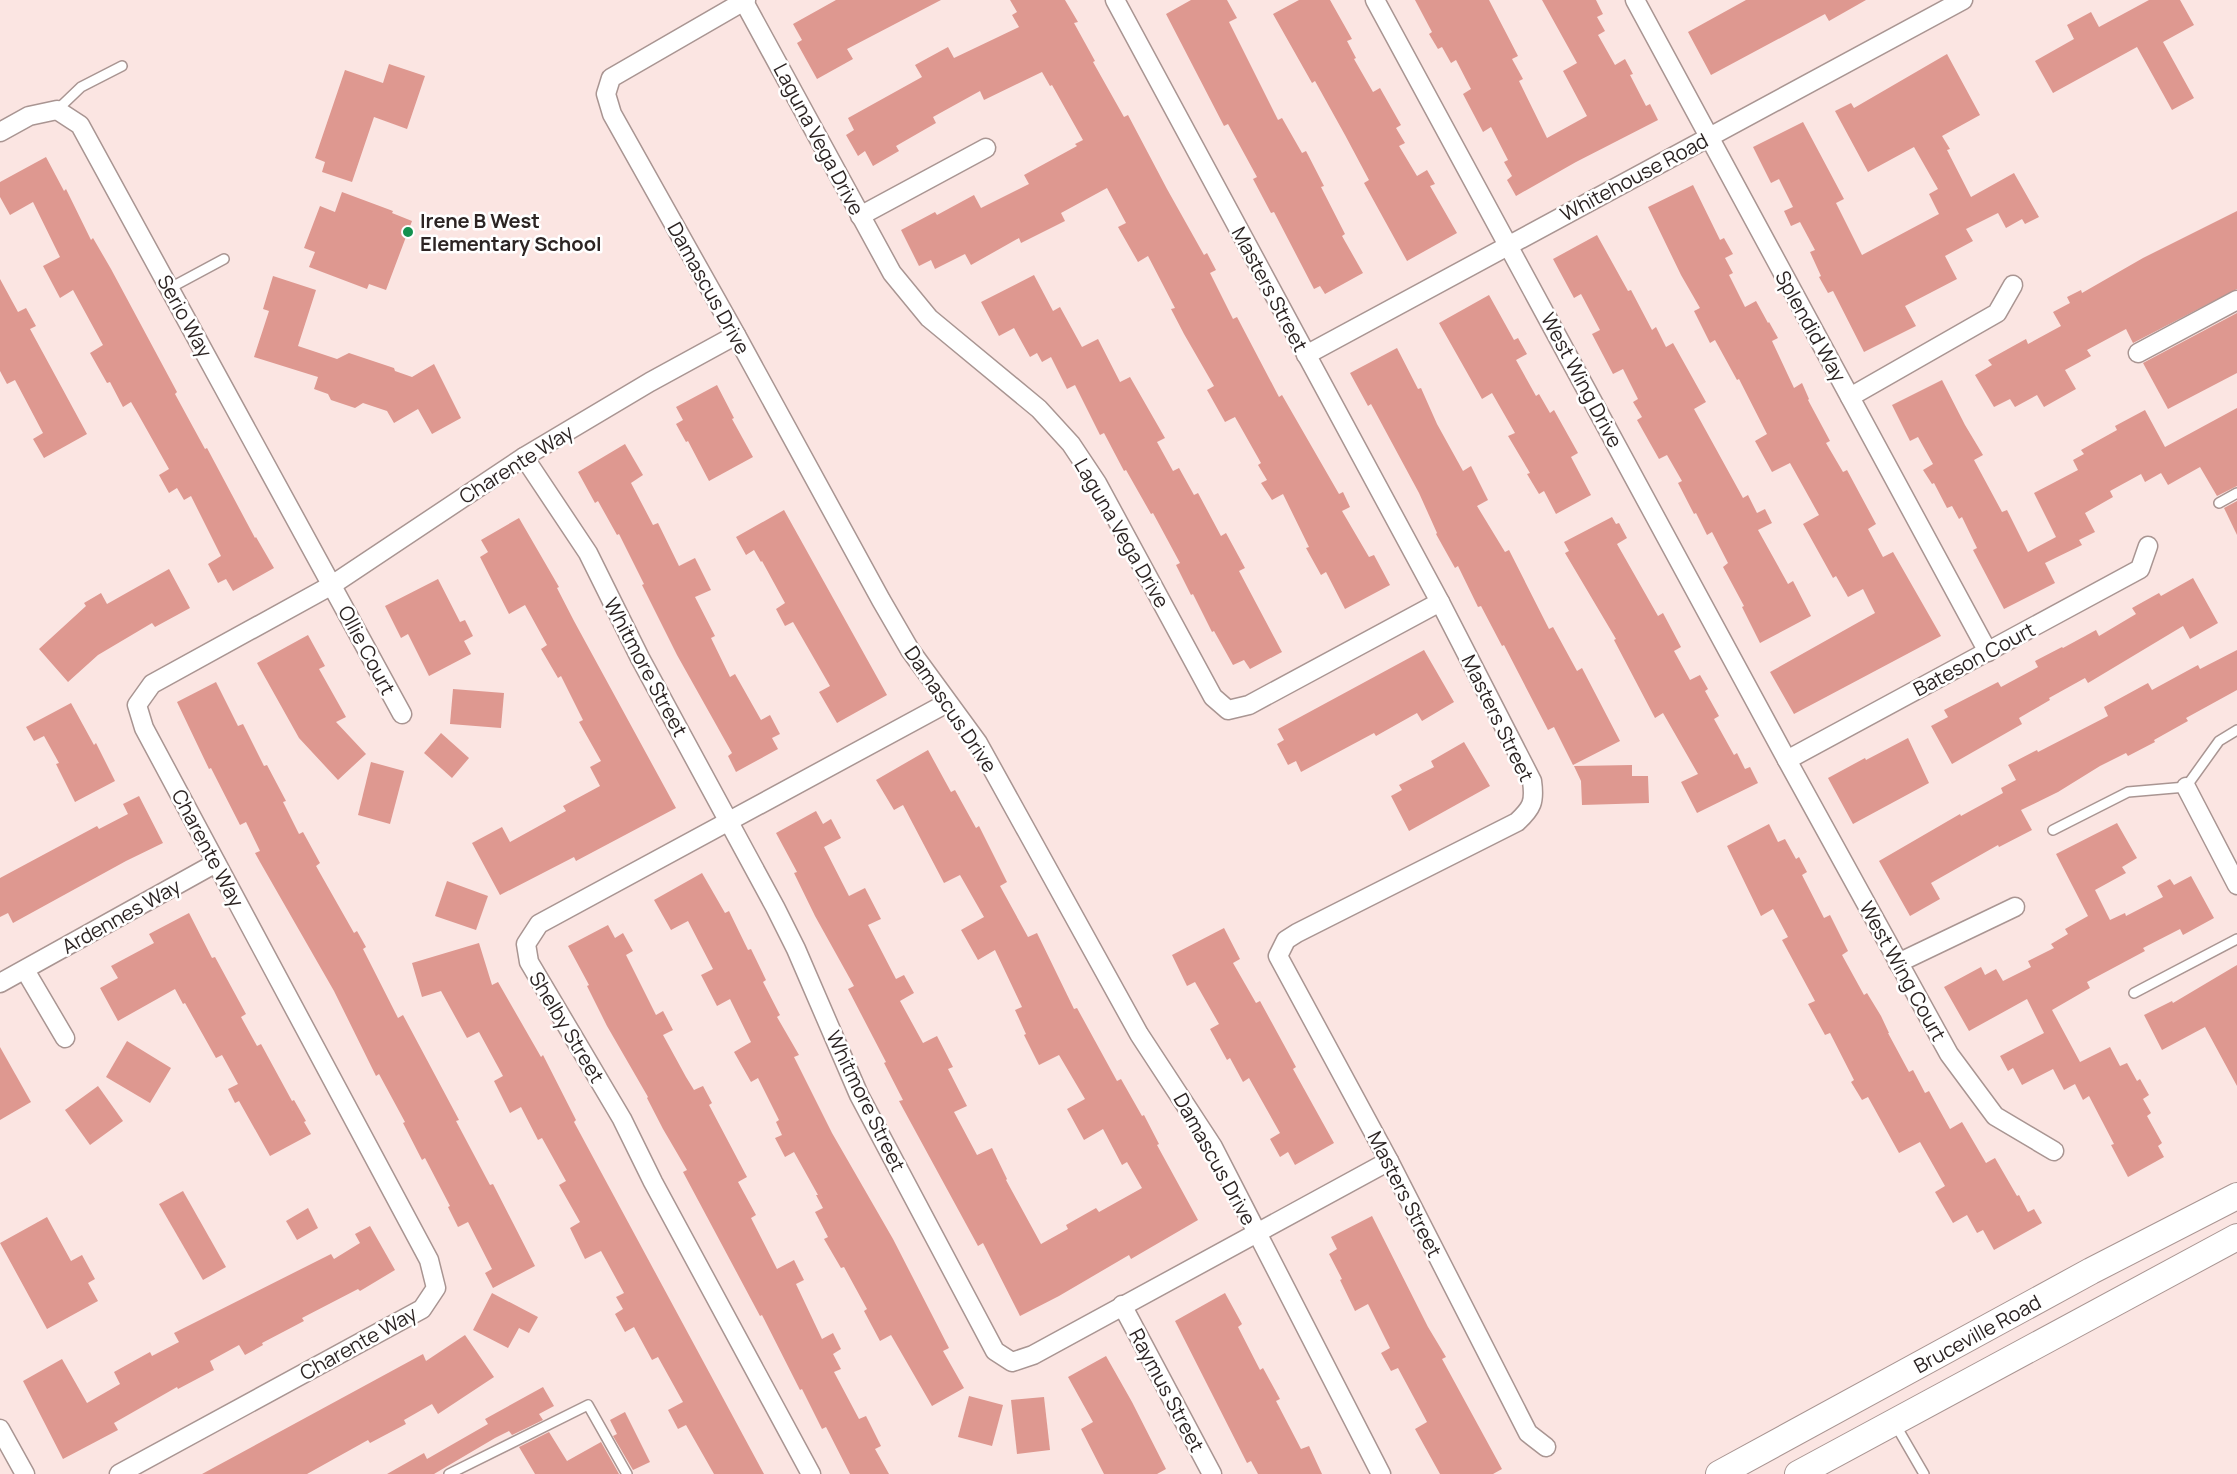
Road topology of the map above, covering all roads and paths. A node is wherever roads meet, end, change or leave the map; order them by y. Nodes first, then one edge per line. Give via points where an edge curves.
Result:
1 (744, 0) edge
2 (1115, 0) edge
3 (1375, 0) edge
4 (1635, 0) edge
5 (1963, 0) edge
6 (122, 66) dead end
7 (57, 110) junction
8 (0, 132) edge
9 (1708, 138) junction
10 (986, 148) dead end
11 (860, 216) junction
12 (1509, 245) junction
13 (224, 259) dead end
14 (2013, 285) dead end
15 (170, 288) junction
16 (2237, 300) edge
17 (736, 335) junction
18 (2138, 352) dead end
19 (1306, 355) junction
20 (1850, 397) junction
21 (524, 457) junction
22 (2237, 493) edge
23 (2219, 503) dead end
24 (2148, 546) dead end
25 (332, 585) junction
26 (1440, 602) junction
27 (1988, 652) junction
28 (947, 703) junction
29 (402, 714) dead end
30 (2237, 730) edge
31 (1787, 760) junction
32 (2186, 787) junction
33 (728, 822) junction
34 (2053, 830) dead end
35 (216, 863) junction
36 (2237, 885) edge
37 (2015, 907) dead end
38 (2237, 939) edge
39 (1898, 963) junction
40 (25, 970) junction
41 (0, 983) edge
42 (2134, 993) dead end
43 (65, 1038) dead end
44 (2054, 1151) dead end
45 (1389, 1161) junction
46 (2237, 1196) edge
47 (1256, 1233) junction
48 (2237, 1237) edge
49 (1122, 1305) junction
50 (1895, 1422) junction
51 (0, 1429) edge
52 (1546, 1447) dead end
53 (25, 1474) edge
54 (119, 1474) edge
55 (449, 1474) edge
56 (627, 1474) edge
57 (811, 1474) edge
58 (1212, 1474) edge
59 (1381, 1474) edge
60 (1719, 1474) edge
61 (1798, 1474) edge
62 (1924, 1474) edge

1 - 11 street, Laguna Vega Drive
1 - 17 street, Damascus Drive via 611,78 606,94 612,114
2 - 19 street, Masters Street
3 - 12 street, West Wing Drive
4 - 9 street, Splendid Way
5 - 9 street, Whitehouse Road
6 - 7 lane via 81,87
7 - 8 street via 29,116
7 - 15 street, Serio Way via 80,125
9 - 12 street, Whitehouse Road
9 - 20 street, Splendid Way
10 - 11 street
11 - 26 street, Laguna Vega Drive via 892,273 929,318 1039,409 1071,444 1097,483 1213,697 1228,710 1249,705
12 - 19 street, Whitehouse Road
12 - 31 street, West Wing Drive
13 - 15 lane
14 - 20 street via 1997,313
15 - 25 street, Serio Way
16 - 18 street
17 - 21 street, Charente Way
17 - 28 street, Damascus Drive via 880,600
19 - 26 street, Masters Street
20 - 27 street, Splendid Way
21 - 25 street, Charente Way
21 - 33 street, Whitmore Street via 588,553
22 - 23 lane
24 - 27 street, Bateson Court via 2140,569
25 - 29 street, Ollie Court
25 - 35 street, Charente Way via 152,684 137,705 144,728
26 - 45 street, Masters Street via 1533,781 1534,798 1528,812 1517,822 1292,936 1278,956
27 - 31 street, Bateson Court
28 - 33 street, Shelby Street
28 - 47 street, Damascus Drive via 978,743 1139,1034 1213,1147
30 - 32 lane via 2219,741
31 - 39 street, West Wing Court
32 - 34 lane via 2128,792
32 - 36 street
33 - 49 street, Whitmore Street via 796,949 859,1095 995,1351 1012,1362 1033,1355
33 - 57 street, Shelby Street via 539,924 526,944 528,962 622,1119 652,1182
35 - 40 street, Ardennes Way
35 - 54 street, Charente Way via 429,1260 436,1288 422,1309
37 - 39 street
38 - 42 lane
39 - 44 street, West Wing Court via 1949,1054 1995,1116
40 - 41 street, Ardennes Way
40 - 43 street
45 - 47 street, Whitmore Street
45 - 52 street, Masters Street via 1528,1433
46 - 60 main road, Bruceville Road
47 - 49 street, Whitmore Street
47 - 59 street, Damascus Drive
48 - 50 main road, Bruceville Road
49 - 58 street, Raymus Street
50 - 61 main road, Bruceville Road
50 - 62 lane
51 - 53 street
55 - 56 lane via 588,1404

